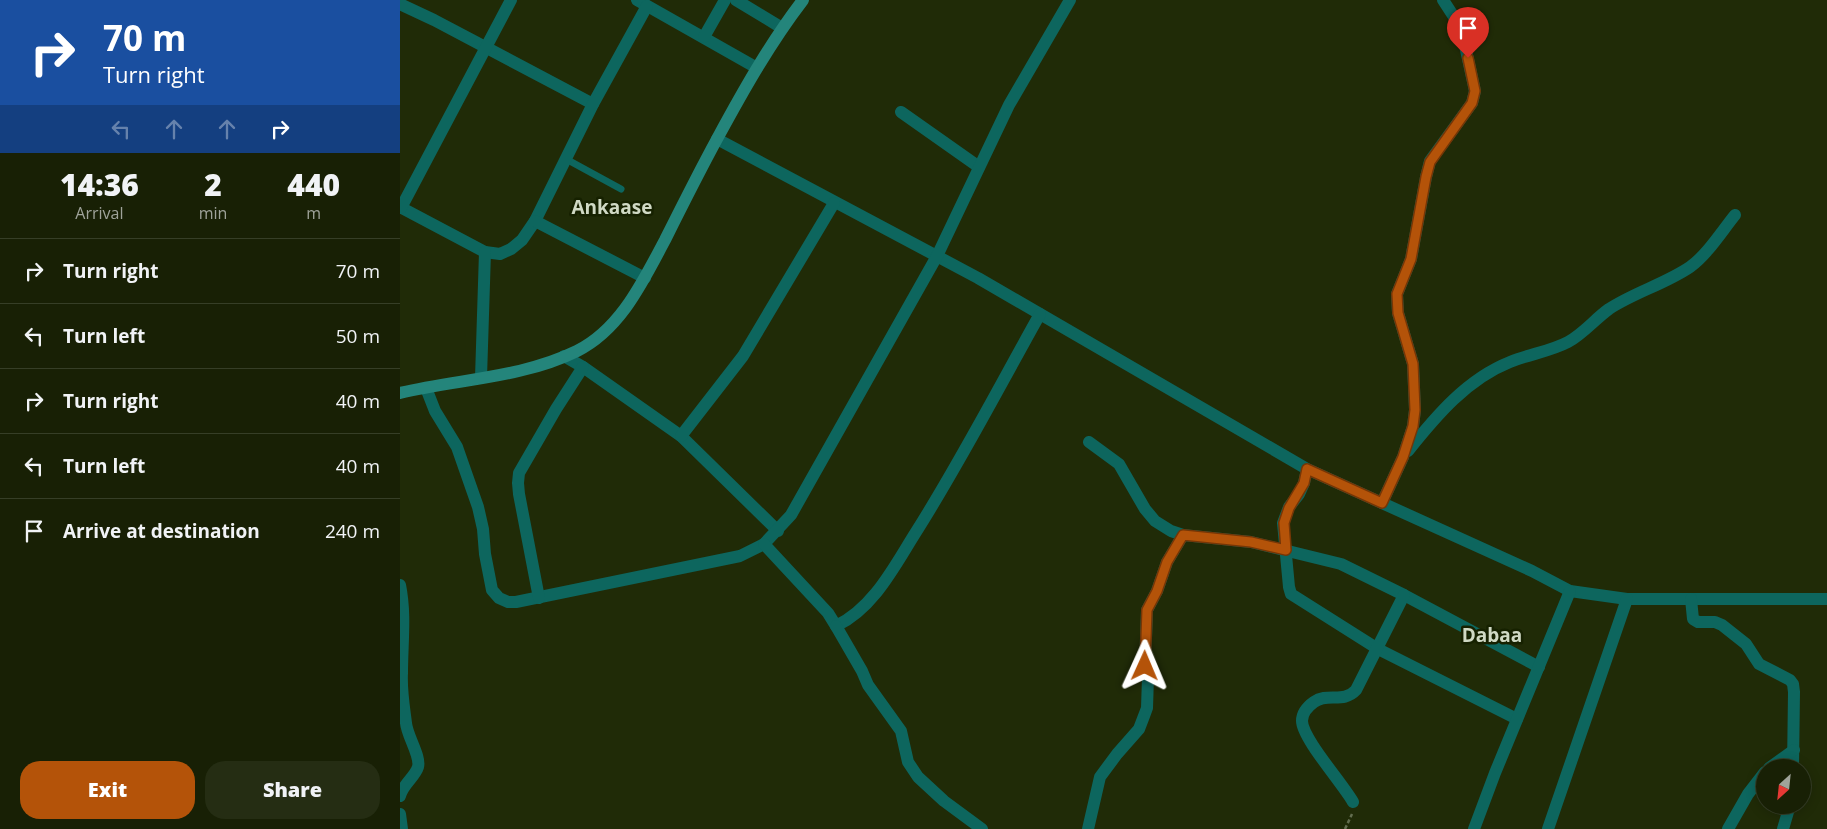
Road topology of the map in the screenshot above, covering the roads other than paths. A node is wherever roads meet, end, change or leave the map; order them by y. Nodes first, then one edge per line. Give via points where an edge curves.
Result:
1 (511, 0) edge
2 (725, 0) edge
3 (736, 0) edge
4 (803, 0) edge
5 (1070, 0) edge
6 (1442, 0) edge
7 (642, 3) edge
8 (400, 4) edge
9 (782, 28) junction
10 (704, 37) junction
11 (485, 48) junction
12 (757, 68) junction
13 (593, 104) junction
14 (900, 112) dead end
15 (717, 140) junction
16 (566, 159) junction
17 (979, 167) junction
18 (621, 189) dead end
19 (834, 202) junction
20 (401, 211) edge
21 (1735, 215) dead end
22 (535, 220) junction
23 (485, 252) junction
24 (937, 256) junction
25 (644, 278) junction
26 (1040, 314) junction
27 (564, 356) junction
28 (583, 367) junction
29 (481, 378) junction
30 (426, 388) junction
31 (400, 393) edge
32 (681, 436) junction
33 (1089, 442) dead end
34 (1403, 457) junction
35 (1307, 469) junction
36 (1382, 503) junction
37 (778, 531) junction
38 (1183, 535) junction
39 (764, 544) junction
40 (1286, 550) junction
41 (400, 585) edge
42 (1570, 591) junction
43 (1404, 595) junction
44 (539, 598) junction
45 (1627, 598) junction
46 (1691, 599) junction
47 (1827, 599) edge
48 (836, 626) junction
49 (1378, 649) junction
50 (1538, 667) junction
51 (1517, 719) junction
52 (1794, 750) junction
53 (1782, 759) edge
54 (1794, 759) edge
55 (1756, 784) edge
56 (400, 796) edge
57 (1353, 802) road end
58 (400, 814) edge
59 (1787, 814) edge
60 (402, 829) edge
61 (982, 829) edge
62 (1088, 829) edge
63 (1474, 829) edge
64 (1548, 829) edge
65 (1728, 829) edge
66 (1783, 829) edge

1 - 11 street
2 - 10 street
3 - 9 street
4 - 9 street
5 - 17 street via 1009,105
6 - 34 street via 1456,20 1464,41 1475,91 1472,103 1430,162 1411,259 1397,294 1398,313 1413,364 1415,410
7 - 10 street
7 - 13 street
8 - 11 street
9 - 12 street
10 - 12 street
11 - 13 street
11 - 20 street
12 - 15 street
13 - 16 street
14 - 17 street
15 - 19 street
15 - 25 street
16 - 18 lane
16 - 22 street
17 - 24 street
19 - 24 street
19 - 32 street via 743,356
20 - 23 street
21 - 34 street via 1700,259 1688,268 1608,310 1568,342 1490,371 1459,394
22 - 23 street via 522,240 511,249 500,254
22 - 25 street
23 - 29 street
24 - 26 street
24 - 37 street via 791,515
25 - 27 street via 617,319 593,340
26 - 35 street
26 - 48 street via 947,484 883,584 849,620
27 - 28 street
27 - 29 street
28 - 32 street
28 - 44 street via 520,473 518,483
29 - 30 street
30 - 31 street
30 - 44 street via 456,447 478,507 492,590 508,602
32 - 37 street
33 - 38 street via 1119,464 1155,521
34 - 36 street
35 - 36 street
35 - 40 street via 1304,483 1284,523
36 - 42 street
37 - 39 street
38 - 40 street via 1251,542
38 - 62 street via 1167,562 1147,610 1147,708 1139,729 1100,777
39 - 44 street via 740,556
39 - 48 street via 828,613
40 - 43 street via 1341,564
40 - 49 street via 1291,594
41 - 56 street via 404,604 402,675 406,729 418,760 418,766
42 - 45 street
42 - 50 street
43 - 49 street
43 - 50 street
45 - 46 street
45 - 64 street
46 - 47 street
46 - 52 street via 1693,619 1722,625 1746,644 1759,664 1793,684
48 - 61 street via 868,685 901,731 908,762 918,778
49 - 51 street
49 - 57 street via 1350,696 1326,697 1315,702 1305,711 1302,722 1307,736
50 - 51 street
51 - 63 street
52 - 53 street
52 - 54 street
55 - 65 street
58 - 60 street
59 - 66 street

